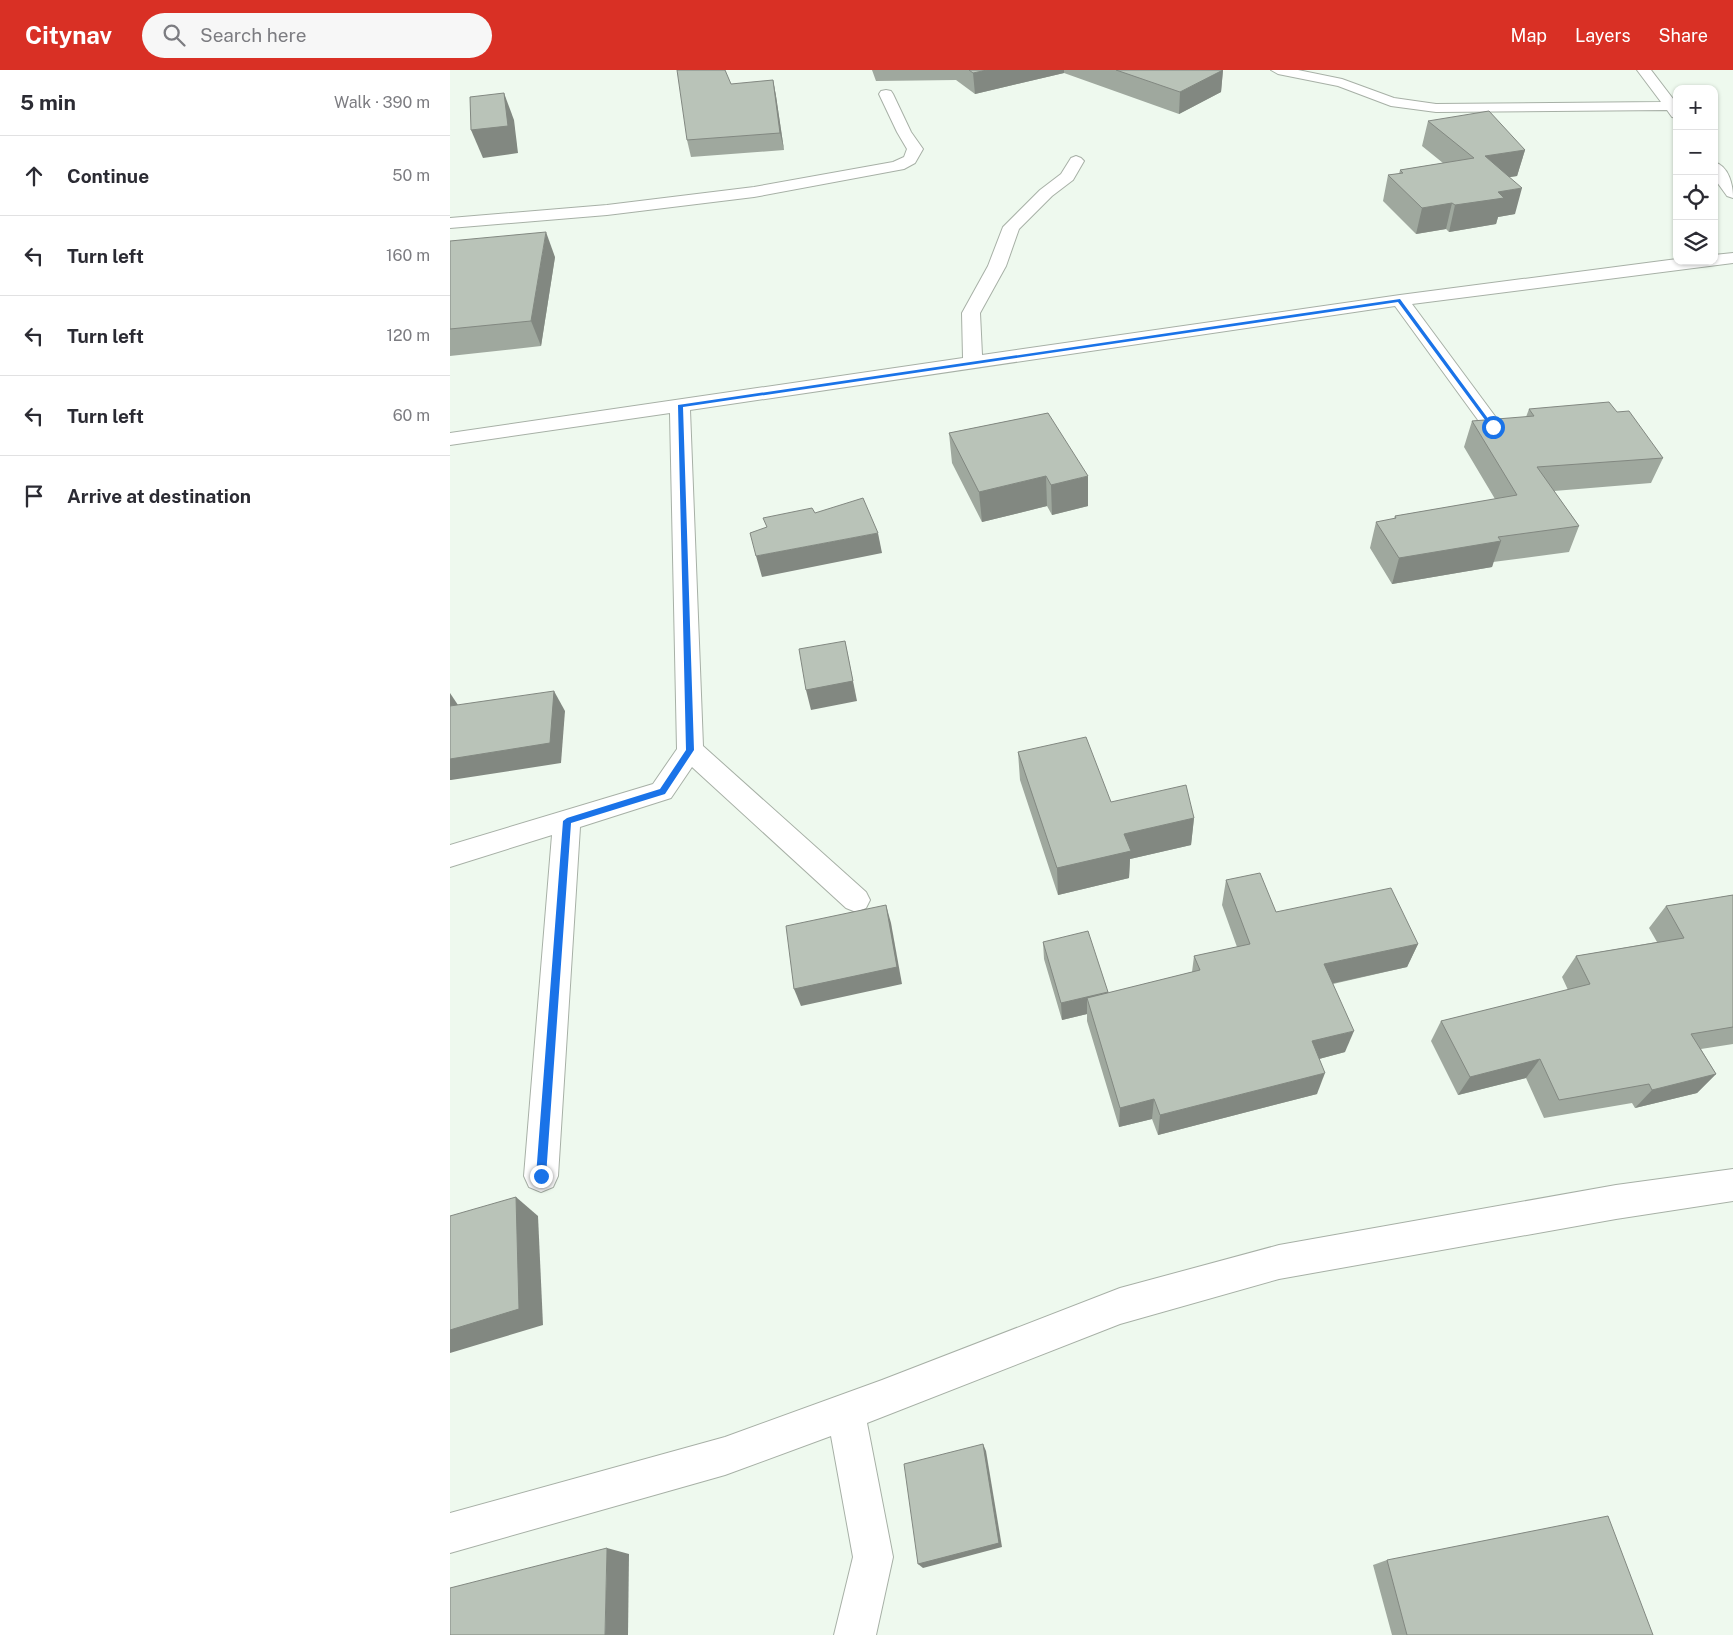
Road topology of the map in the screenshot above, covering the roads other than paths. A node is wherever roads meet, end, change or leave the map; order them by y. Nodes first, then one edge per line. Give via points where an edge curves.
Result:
1 (1278, 70) edge
2 (1644, 70) edge
3 (886, 94) dead end
4 (1673, 109) edge
5 (1673, 110) edge
6 (1076, 161) dead end
7 (1718, 172) edge
8 (1733, 193) edge
9 (450, 223) edge
10 (1733, 258) edge
11 (1718, 260) edge
12 (1675, 265) edge
13 (1400, 300) junction
14 (973, 362) junction
15 (680, 406) junction
16 (1493, 427) edge
17 (450, 439) edge
18 (690, 750) junction
19 (567, 821) junction
20 (450, 856) edge
21 (856, 900) dead end
22 (541, 1176) dead end
23 (1733, 1185) edge
24 (846, 1412) junction
25 (450, 1533) edge
26 (855, 1635) edge

1 - 5 street via 1342,83 1391,102 1411,106
2 - 4 street
3 - 9 street via 916,149 908,161 890,168 754,192 637,207
6 - 14 street via 1067,177 1011,227 997,266 972,313
7 - 8 street
10 - 11 street
12 - 13 street
13 - 14 street
13 - 16 street
14 - 15 street
15 - 17 street
15 - 18 street
18 - 19 street via 662,791
18 - 21 street
19 - 20 street
19 - 22 street
23 - 24 street via 1616,1202 1279,1262 1120,1306
24 - 25 street via 725,1456
24 - 26 street via 873,1557

